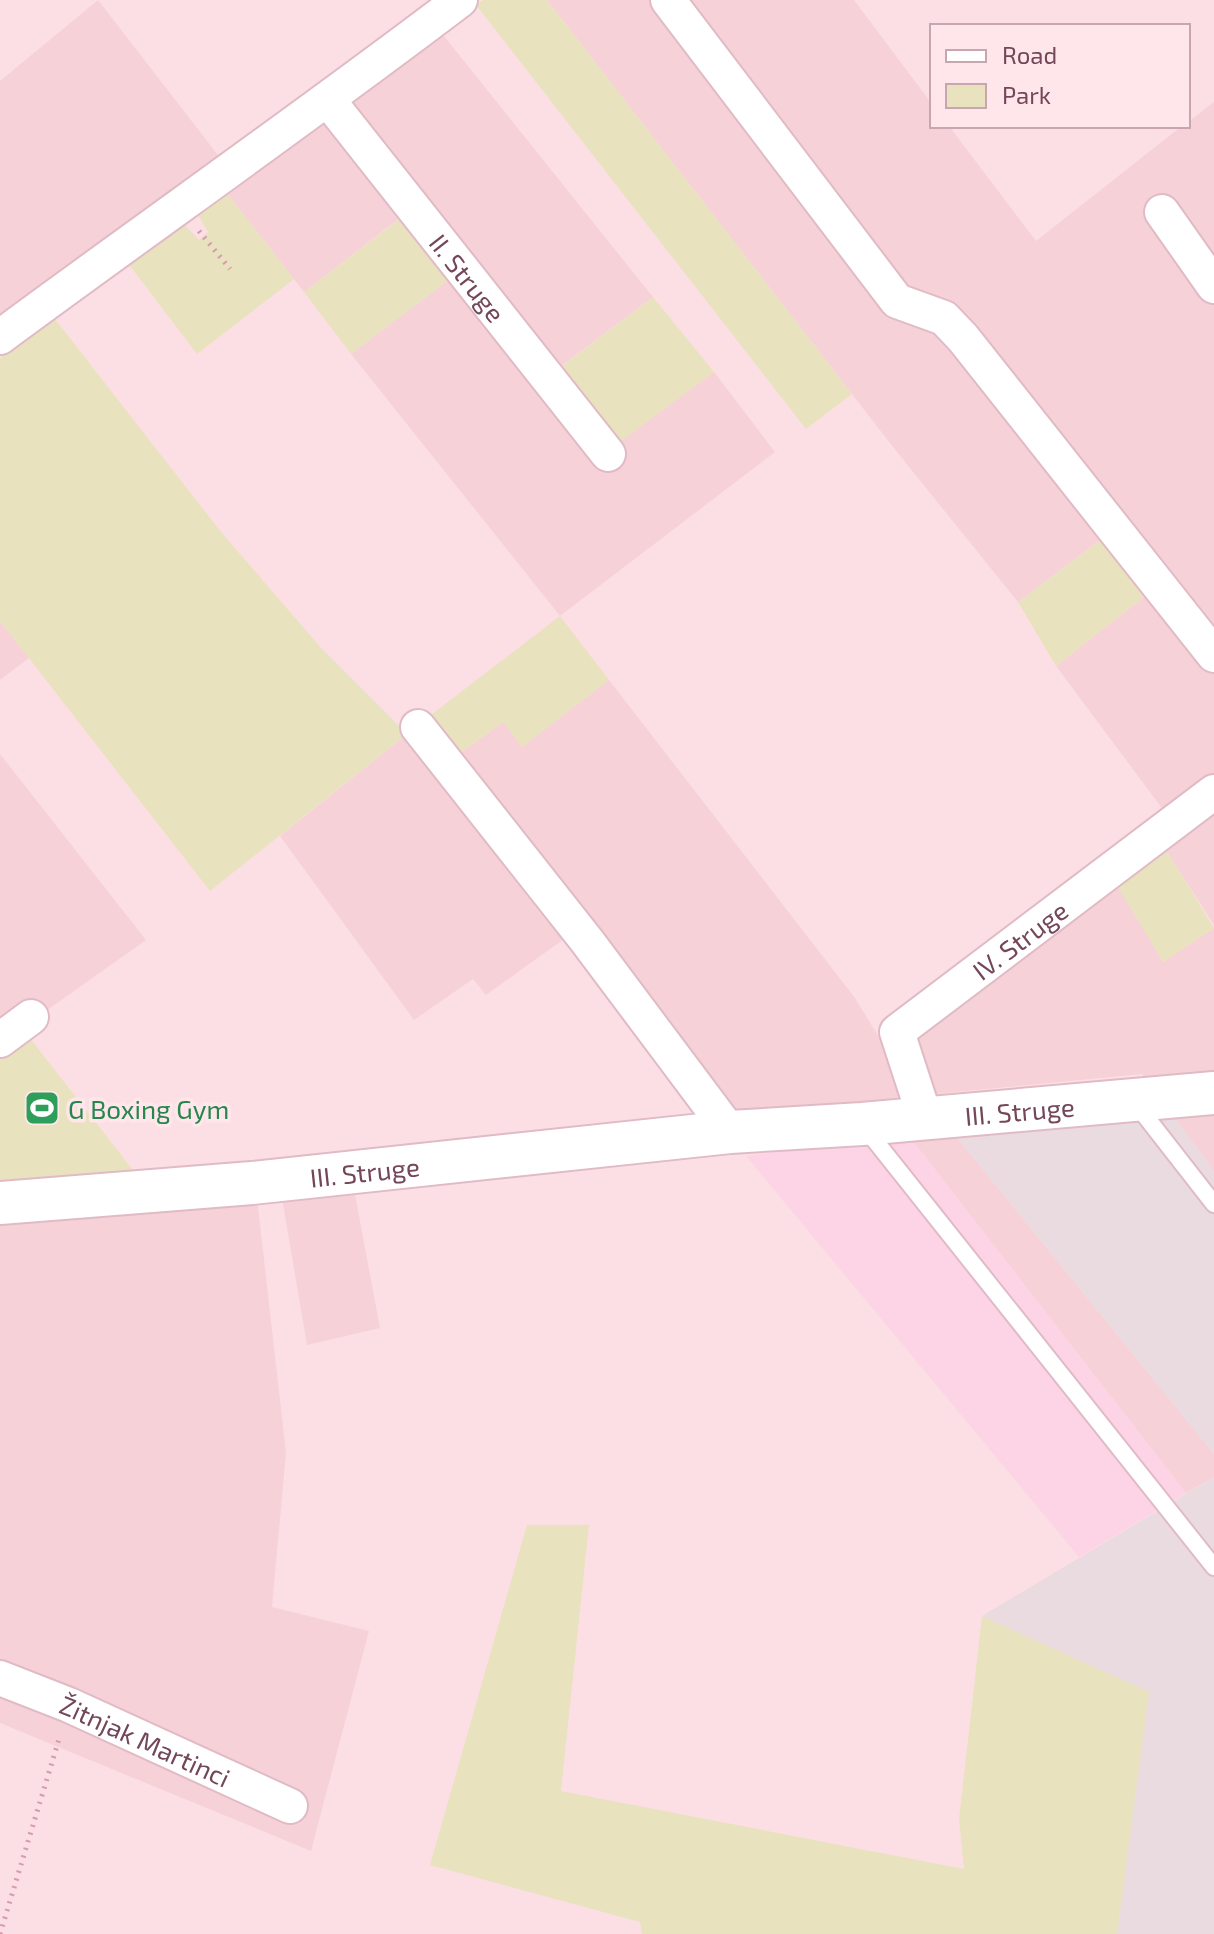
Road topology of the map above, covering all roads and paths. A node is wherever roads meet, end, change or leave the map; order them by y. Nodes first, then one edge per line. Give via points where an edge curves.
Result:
1 (460, 0) edge
2 (668, 0) edge
3 (328, 100) junction
4 (179, 205) junction
5 (1162, 212) dead end
6 (230, 269) dead end
7 (1214, 286) edge
8 (0, 337) edge
9 (608, 454) dead end
10 (1214, 655) edge
11 (418, 727) dead end
12 (1214, 792) edge
13 (31, 1017) dead end
14 (0, 1040) edge
15 (1214, 1093) edge
16 (1133, 1099) junction
17 (925, 1118) junction
18 (862, 1124) junction
19 (730, 1132) junction
20 (0, 1203) edge
21 (1214, 1204) edge
22 (1214, 1567) edge
23 (0, 1678) edge
24 (69, 1705) junction
25 (290, 1806) dead end
26 (0, 1934) edge

1 - 3 street
2 - 10 street via 897,301 944,318 979,357
3 - 4 street
3 - 9 street, II. Struge
4 - 6 path
4 - 8 street
5 - 7 street
11 - 19 street
12 - 17 street, IV. Struge via 897,1032
13 - 14 street
15 - 16 street, III. Struge
16 - 17 street, III. Struge
16 - 21 lane
17 - 18 street, III. Struge
18 - 19 street, III. Struge
18 - 22 lane
19 - 20 street, III. Struge via 252,1183
23 - 24 street, Žitnjak Martinci
24 - 25 street, Žitnjak Martinci
24 - 26 path

